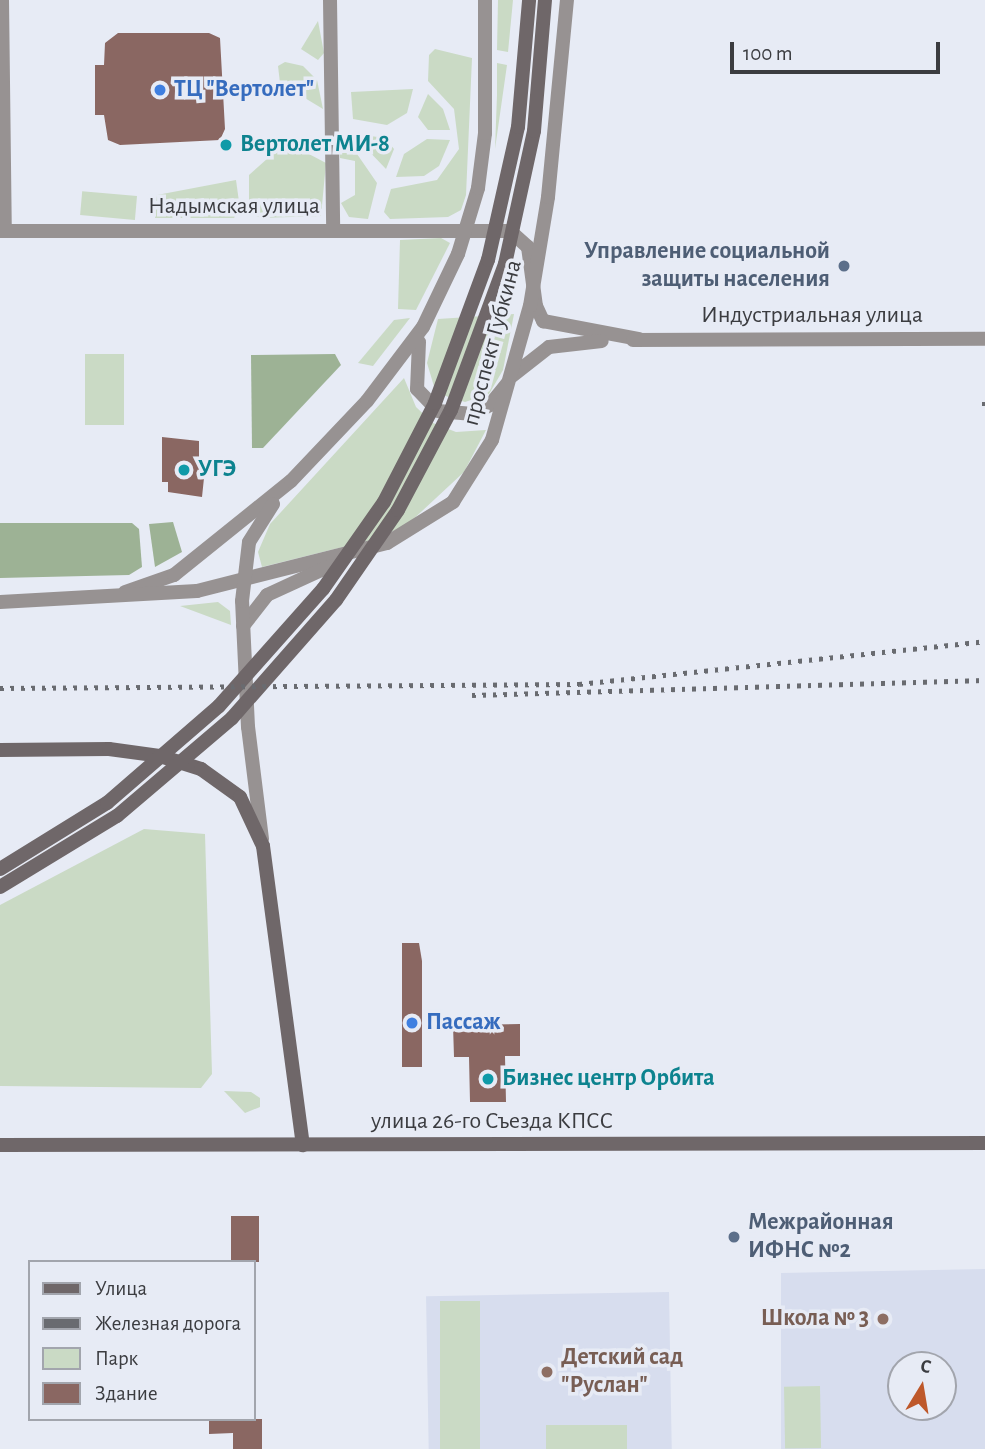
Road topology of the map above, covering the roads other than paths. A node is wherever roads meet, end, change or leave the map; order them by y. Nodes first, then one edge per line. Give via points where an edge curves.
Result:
1 (2, 0) edge
2 (330, 0) edge
3 (485, 0) edge
4 (529, 0) edge
5 (545, 0) edge
6 (567, 0) edge
7 (468, 228) junction
8 (333, 229) junction
9 (3, 231) edge
10 (533, 286) junction
11 (423, 327) junction
12 (985, 339) edge
13 (639, 340) junction
14 (512, 376) junction
15 (291, 481) junction
16 (370, 549) junction
17 (243, 579) junction
18 (97, 600) junction
19 (0, 602) edge
20 (242, 628) junction
21 (0, 750) edge
22 (263, 846) junction
23 (0, 869) edge
24 (0, 887) edge
25 (985, 1143) edge
26 (303, 1144) junction
27 (0, 1145) edge

1 - 9 street
2 - 8 street
3 - 7 street via 483,155
4 - 23 main road via 510,170 480,286 435,403 383,502 323,589 219,706 107,803
5 - 24 main road via 544,46 527,173 505,264 456,399 398,510 336,600 232,719 117,816
6 - 10 street, проспект Губкина via 551,174
7 - 8 street, Надымская улица
7 - 10 street, Надымская улица via 510,231 522,237 528,247
7 - 11 street
8 - 9 street, Надымская улица
10 - 13 street, Индустриальная улица via 539,315 552,325
10 - 14 street, проспект Губкина
11 - 14 street, Индустриальная улица via 415,374 425,403 438,411 461,416 483,410
11 - 15 street via 367,401
12 - 13 street, Индустриальная улица
13 - 14 street, Индустриальная улица via 557,344 531,356
14 - 16 street, проспект Губкина via 485,455 453,502 406,536
15 - 17 street via 256,528
15 - 18 street via 174,575
16 - 17 street, проспект Губкина
16 - 20 street via 267,595
17 - 18 street, проспект Губкина via 180,595
17 - 20 street
18 - 19 street
20 - 22 street
21 - 22 main road via 109,750 181,761 216,777 240,797
22 - 26 main road
25 - 26 main road, улица 26-го Съезда КПСС
26 - 27 main road, улица 26-го Съезда КПСС

